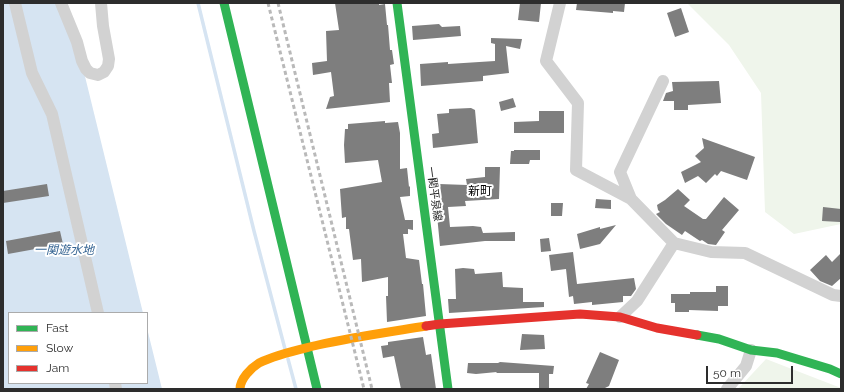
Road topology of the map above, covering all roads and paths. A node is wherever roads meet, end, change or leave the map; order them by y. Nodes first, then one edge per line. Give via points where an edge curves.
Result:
1 (15, 3) edge
2 (61, 3) edge
3 (101, 3) edge
4 (224, 3) edge
5 (397, 3) edge
6 (560, 3) edge
7 (663, 81) dead end
8 (631, 199) junction
9 (674, 243) junction
10 (841, 296) edge
11 (98, 312) edge
12 (620, 317) junction
13 (440, 324) junction
14 (306, 348) junction
15 (751, 350) junction
16 (841, 374) edge
17 (240, 389) edge
18 (317, 389) edge
19 (448, 389) edge
20 (727, 389) edge

1 - 11 street via 32,73 52,114
2 - 3 street via 86,69 98,75 104,72 109,59
4 - 14 street
5 - 13 street, 一関平泉線
6 - 8 street via 546,61 578,103 576,170
7 - 8 street via 620,172
8 - 9 street
9 - 10 street via 711,252 745,253
9 - 12 street via 637,301
12 - 13 street via 580,314
12 - 15 street via 657,328 719,339
13 - 14 street
13 - 19 street, 一関平泉線
14 - 17 street via 258,364 247,373
14 - 18 street
15 - 16 street via 777,353
15 - 20 street via 746,366

